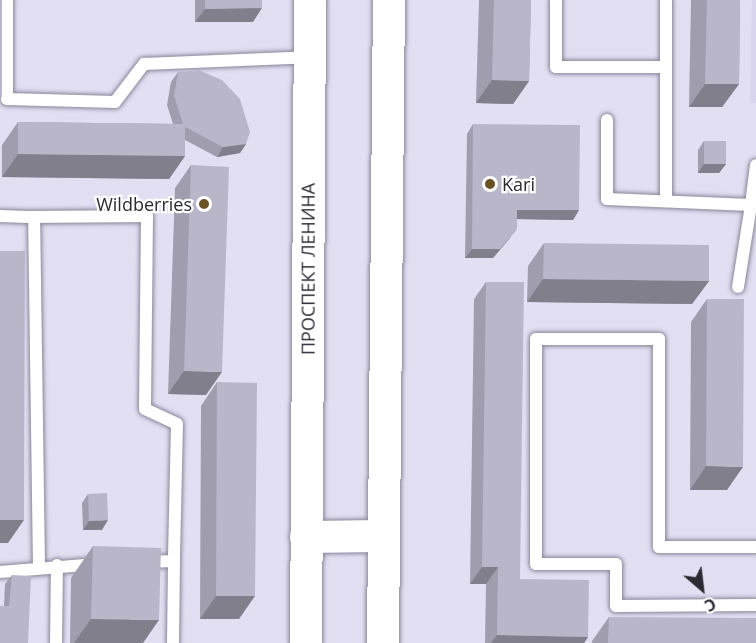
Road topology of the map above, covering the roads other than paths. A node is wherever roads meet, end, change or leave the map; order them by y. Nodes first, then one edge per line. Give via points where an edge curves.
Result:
1 (7, 0) edge
2 (310, 0) edge
3 (389, 0) edge
4 (556, 0) edge
5 (666, 0) edge
6 (309, 57) junction
7 (666, 67) junction
8 (608, 120) dead end
9 (756, 165) edge
10 (666, 199) junction
11 (751, 205) junction
12 (0, 216) edge
13 (34, 217) junction
14 (738, 287) dead end
15 (381, 536) junction
16 (306, 537) junction
17 (756, 547) edge
18 (174, 561) junction
19 (57, 565) junction
20 (39, 568) junction
21 (0, 572) edge
22 (756, 605) edge
23 (56, 643) edge
24 (172, 643) edge
25 (306, 643) edge
26 (383, 643) edge

1 - 6 lane via 7,99 115,102 144,64
2 - 6 main road, ПРОСПЕКТ ЛЕНИНА
3 - 15 main road
4 - 7 lane via 556,67
5 - 7 lane
6 - 16 main road, ПРОСПЕКТ ЛЕНИНА
7 - 10 lane
8 - 10 lane via 607,199
9 - 11 lane
10 - 11 lane
11 - 14 lane
12 - 13 lane
13 - 18 lane via 147,216 145,409 177,424
13 - 20 lane
15 - 16 main road
15 - 26 main road
16 - 25 main road, ПРОСПЕКТ ЛЕНИНА
17 - 22 lane via 659,547 659,339 536,339 536,564 616,564 616,606
18 - 19 lane
18 - 24 lane
19 - 20 lane
19 - 23 lane
20 - 21 lane

